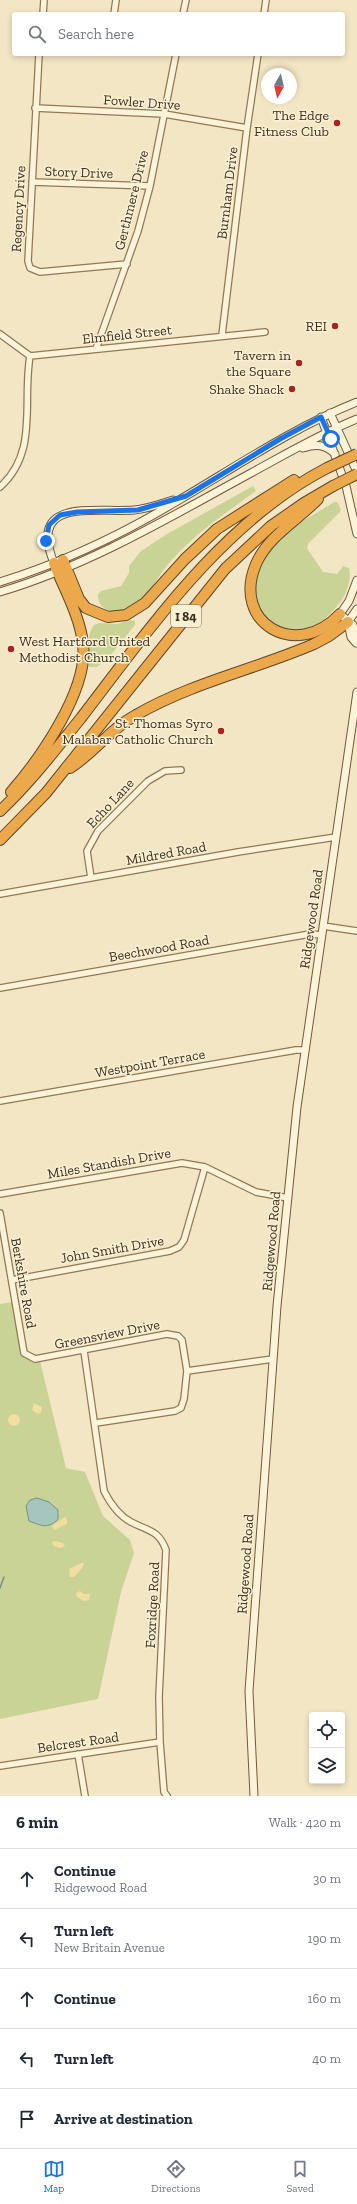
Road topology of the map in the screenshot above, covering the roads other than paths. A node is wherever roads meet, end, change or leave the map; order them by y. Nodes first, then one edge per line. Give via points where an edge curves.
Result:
1 (44, 0) edge
2 (116, 0) edge
3 (186, 0) edge
4 (266, 0) edge
5 (43, 12) edge
6 (114, 12) edge
7 (183, 12) edge
8 (264, 12) edge
9 (39, 56) edge
10 (176, 56) edge
11 (258, 56) edge
12 (35, 108) junction
13 (164, 114) junction
14 (247, 128) junction
15 (32, 182) junction
16 (150, 186) junction
17 (127, 264) junction
18 (265, 332) dead end
19 (0, 334) edge
20 (222, 336) junction
21 (96, 349) junction
22 (30, 356) junction
23 (357, 402) edge
24 (330, 413) junction
25 (321, 417) junction
26 (357, 419) edge
27 (337, 427) junction
28 (328, 432) junction
29 (291, 451) junction
30 (357, 454) edge
31 (338, 460) junction
32 (324, 470) junction
33 (357, 473) edge
34 (0, 487) edge
35 (331, 487) junction
36 (186, 496) junction
37 (357, 534) edge
38 (60, 566) junction
39 (357, 580) edge
40 (0, 582) edge
41 (0, 592) edge
42 (357, 609) edge
43 (340, 614) junction
44 (348, 622) junction
45 (357, 642) edge
46 (357, 692) edge
47 (181, 770) dead end
48 (63, 772) junction
49 (0, 804) edge
50 (0, 811) edge
51 (336, 838) junction
52 (0, 840) edge
53 (91, 878) junction
54 (0, 894) edge
55 (323, 926) junction
56 (357, 931) edge
57 (322, 935) junction
58 (0, 988) edge
59 (305, 1050) junction
60 (0, 1101) edge
61 (205, 1167) junction
62 (0, 1194) edge
63 (288, 1198) junction
64 (0, 1213) edge
65 (12, 1280) junction
66 (84, 1351) junction
67 (28, 1356) joint
68 (273, 1359) junction
69 (187, 1371) junction
70 (96, 1423) junction
71 (160, 1742) junction
72 (78, 1754) junction
73 (0, 1766) edge
74 (85, 1796) edge
75 (167, 1796) edge
76 (254, 1796) edge

1 - 5 street
2 - 6 street
3 - 7 street
4 - 8 street
9 - 12 street, Regency Drive
10 - 13 street, Gerthmere Drive
11 - 14 street, Burnham Drive
12 - 13 street, Fowler Drive
12 - 15 street, Regency Drive
13 - 14 street, Fowler Drive
13 - 16 street, Gerthmere Drive
14 - 20 street, Burnham Drive
15 - 16 street, Story Drive
15 - 17 street, Regency Drive via 28,261 30,268 40,272
16 - 17 street, Gerthmere Drive
17 - 21 street, Gerthmere Drive
18 - 20 street, Elmfield Street
19 - 22 street
20 - 21 street, Elmfield Street
21 - 22 street, Elmfield Street
22 - 34 street via 23,453 16,468
23 - 24 main road
24 - 25 main road
24 - 27 main road
25 - 28 main road
25 - 36 main road
26 - 27 main road
27 - 28 main road
27 - 33 main road
28 - 29 main road
28 - 31 main road
29 - 31 main road via 321,445 328,448
29 - 38 main road via 122,544
30 - 32 highway, I 84, bridge
31 - 37 main road
32 - 38 highway via 294,480 225,524 185,559 145,603 126,615 108,617 88,610
32 - 50 highway, I 84 via 267,508 214,555 137,645 38,772
33 - 35 highway, I 84, bridge
35 - 43 highway via 262,553 252,574 250,591 254,608 262,620 272,629 288,635 302,636 315,633
35 - 48 highway, I 84 via 271,526 225,569
36 - 38 main road
36 - 38 main road via 138,510 60,515 50,523 46,536
38 - 40 main road
38 - 41 main road
38 - 49 highway via 82,639 82,672 74,695 44,749
39 - 43 main road via 349,601
42 - 44 main road
43 - 44 main road
44 - 45 main road via 353,625
44 - 48 highway via 314,644 142,711 122,723 85,757
46 - 51 main road, Ridgewood Road
47 - 53 street, Echo Lane via 165,771 148,780 98,831 87,851
48 - 52 highway, I 84 via 34,807
51 - 53 street, Mildred Road
51 - 55 main road, Ridgewood Road
53 - 54 street, Mildred Road
55 - 56 street
55 - 57 main road, Ridgewood Road
57 - 58 street, Beechwood Road via 310,934
57 - 59 main road, Ridgewood Road
59 - 60 street, Westpoint Terrace
59 - 63 main road, Ridgewood Road
61 - 62 street, Miles Standish Drive via 173,1163
61 - 63 street, Miles Standish Drive via 256,1192
61 - 65 street, John Smith Drive via 184,1240 179,1247 170,1251
63 - 68 main road, Ridgewood Road
64 - 65 street, Berkshire Road
65 - 67 street, Berkshire Road via 24,1353
66 - 67 street, Greensview Drive via 35,1359
66 - 69 street, Greensview Drive via 167,1334 178,1336 182,1340
66 - 70 street, Foxridge Road
68 - 69 street
68 - 76 main road, Ridgewood Road via 249,1691
69 - 70 street via 181,1408
70 - 71 street, Foxridge Road via 104,1491 110,1502 119,1514 156,1534 166,1550 159,1697
71 - 72 street, Belcrest Road
71 - 75 street, Foxridge Road via 164,1792
72 - 73 street, Belcrest Road
72 - 74 street

